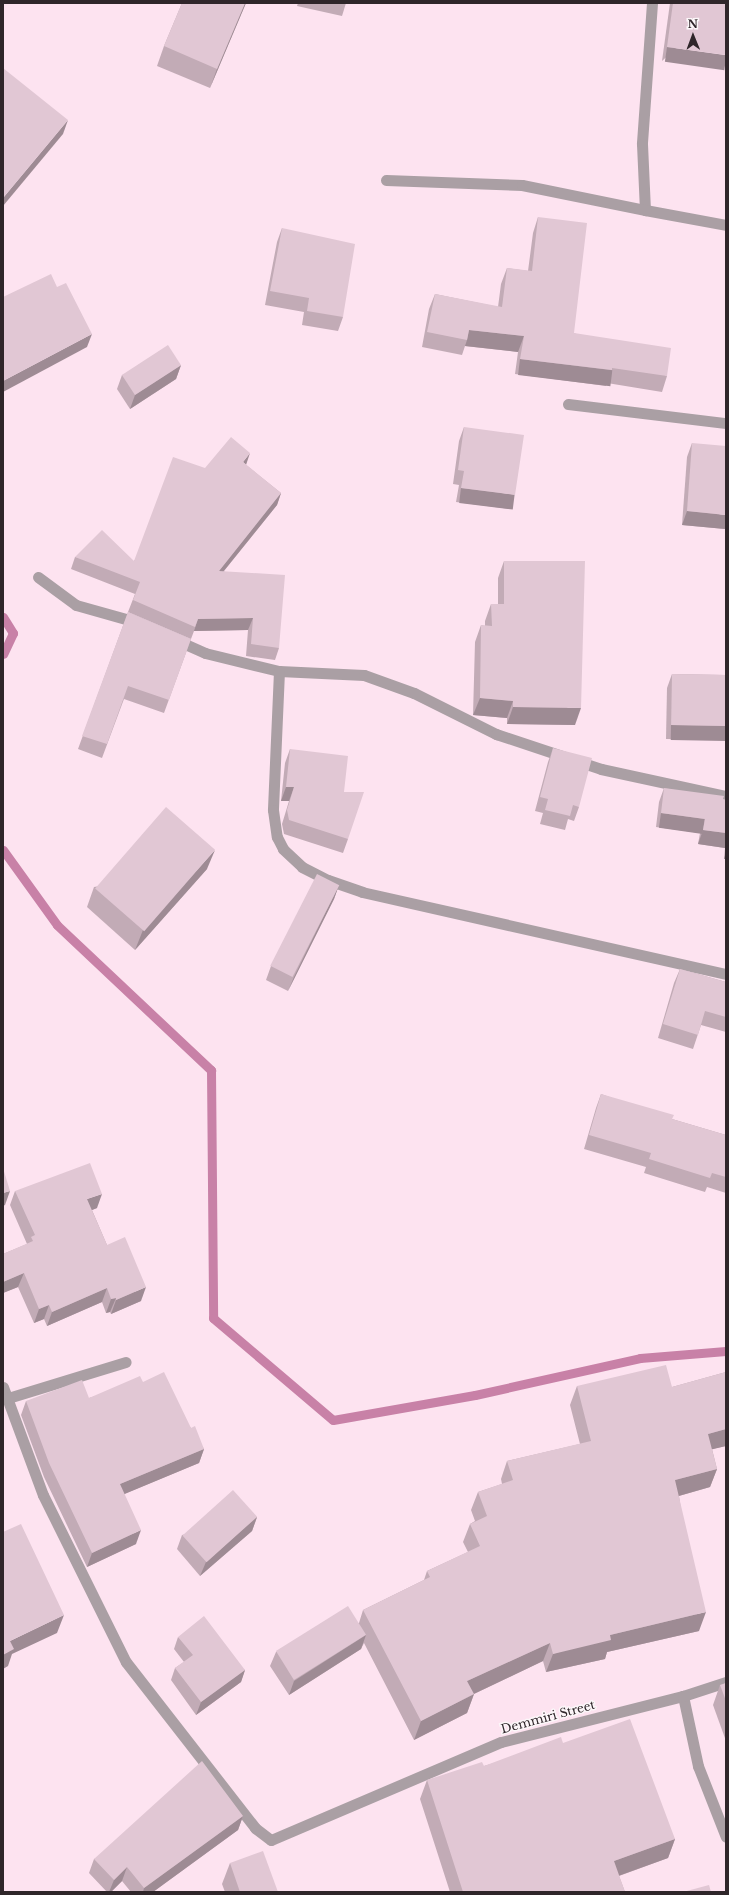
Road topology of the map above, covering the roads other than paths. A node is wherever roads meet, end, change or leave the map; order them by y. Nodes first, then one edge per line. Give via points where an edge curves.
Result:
1 (652, 3) edge
2 (386, 180) dead end
3 (645, 210) junction
4 (726, 225) edge
5 (568, 404) dead end
6 (726, 423) edge
7 (38, 577) dead end
8 (151, 628) edge
9 (164, 634) edge
10 (279, 671) junction
11 (726, 796) edge
12 (726, 974) edge
13 (126, 1362) dead end
14 (5, 1392) edge
15 (726, 1682) edge
16 (683, 1696) junction
17 (726, 1837) edge

1 - 3 street via 642,144
2 - 3 street via 522,185
3 - 4 street
5 - 6 street
7 - 8 street via 76,605
9 - 10 street via 205,653
10 - 11 street via 364,675 414,693 496,734 601,769
10 - 12 street via 273,810 280,843 302,867 362,892
13 - 14 street
14 - 16 street, Demmiri Street via 43,1495 126,1662 255,1828 271,1840 502,1742
15 - 16 street, Demmiri Street
16 - 17 street via 698,1766

